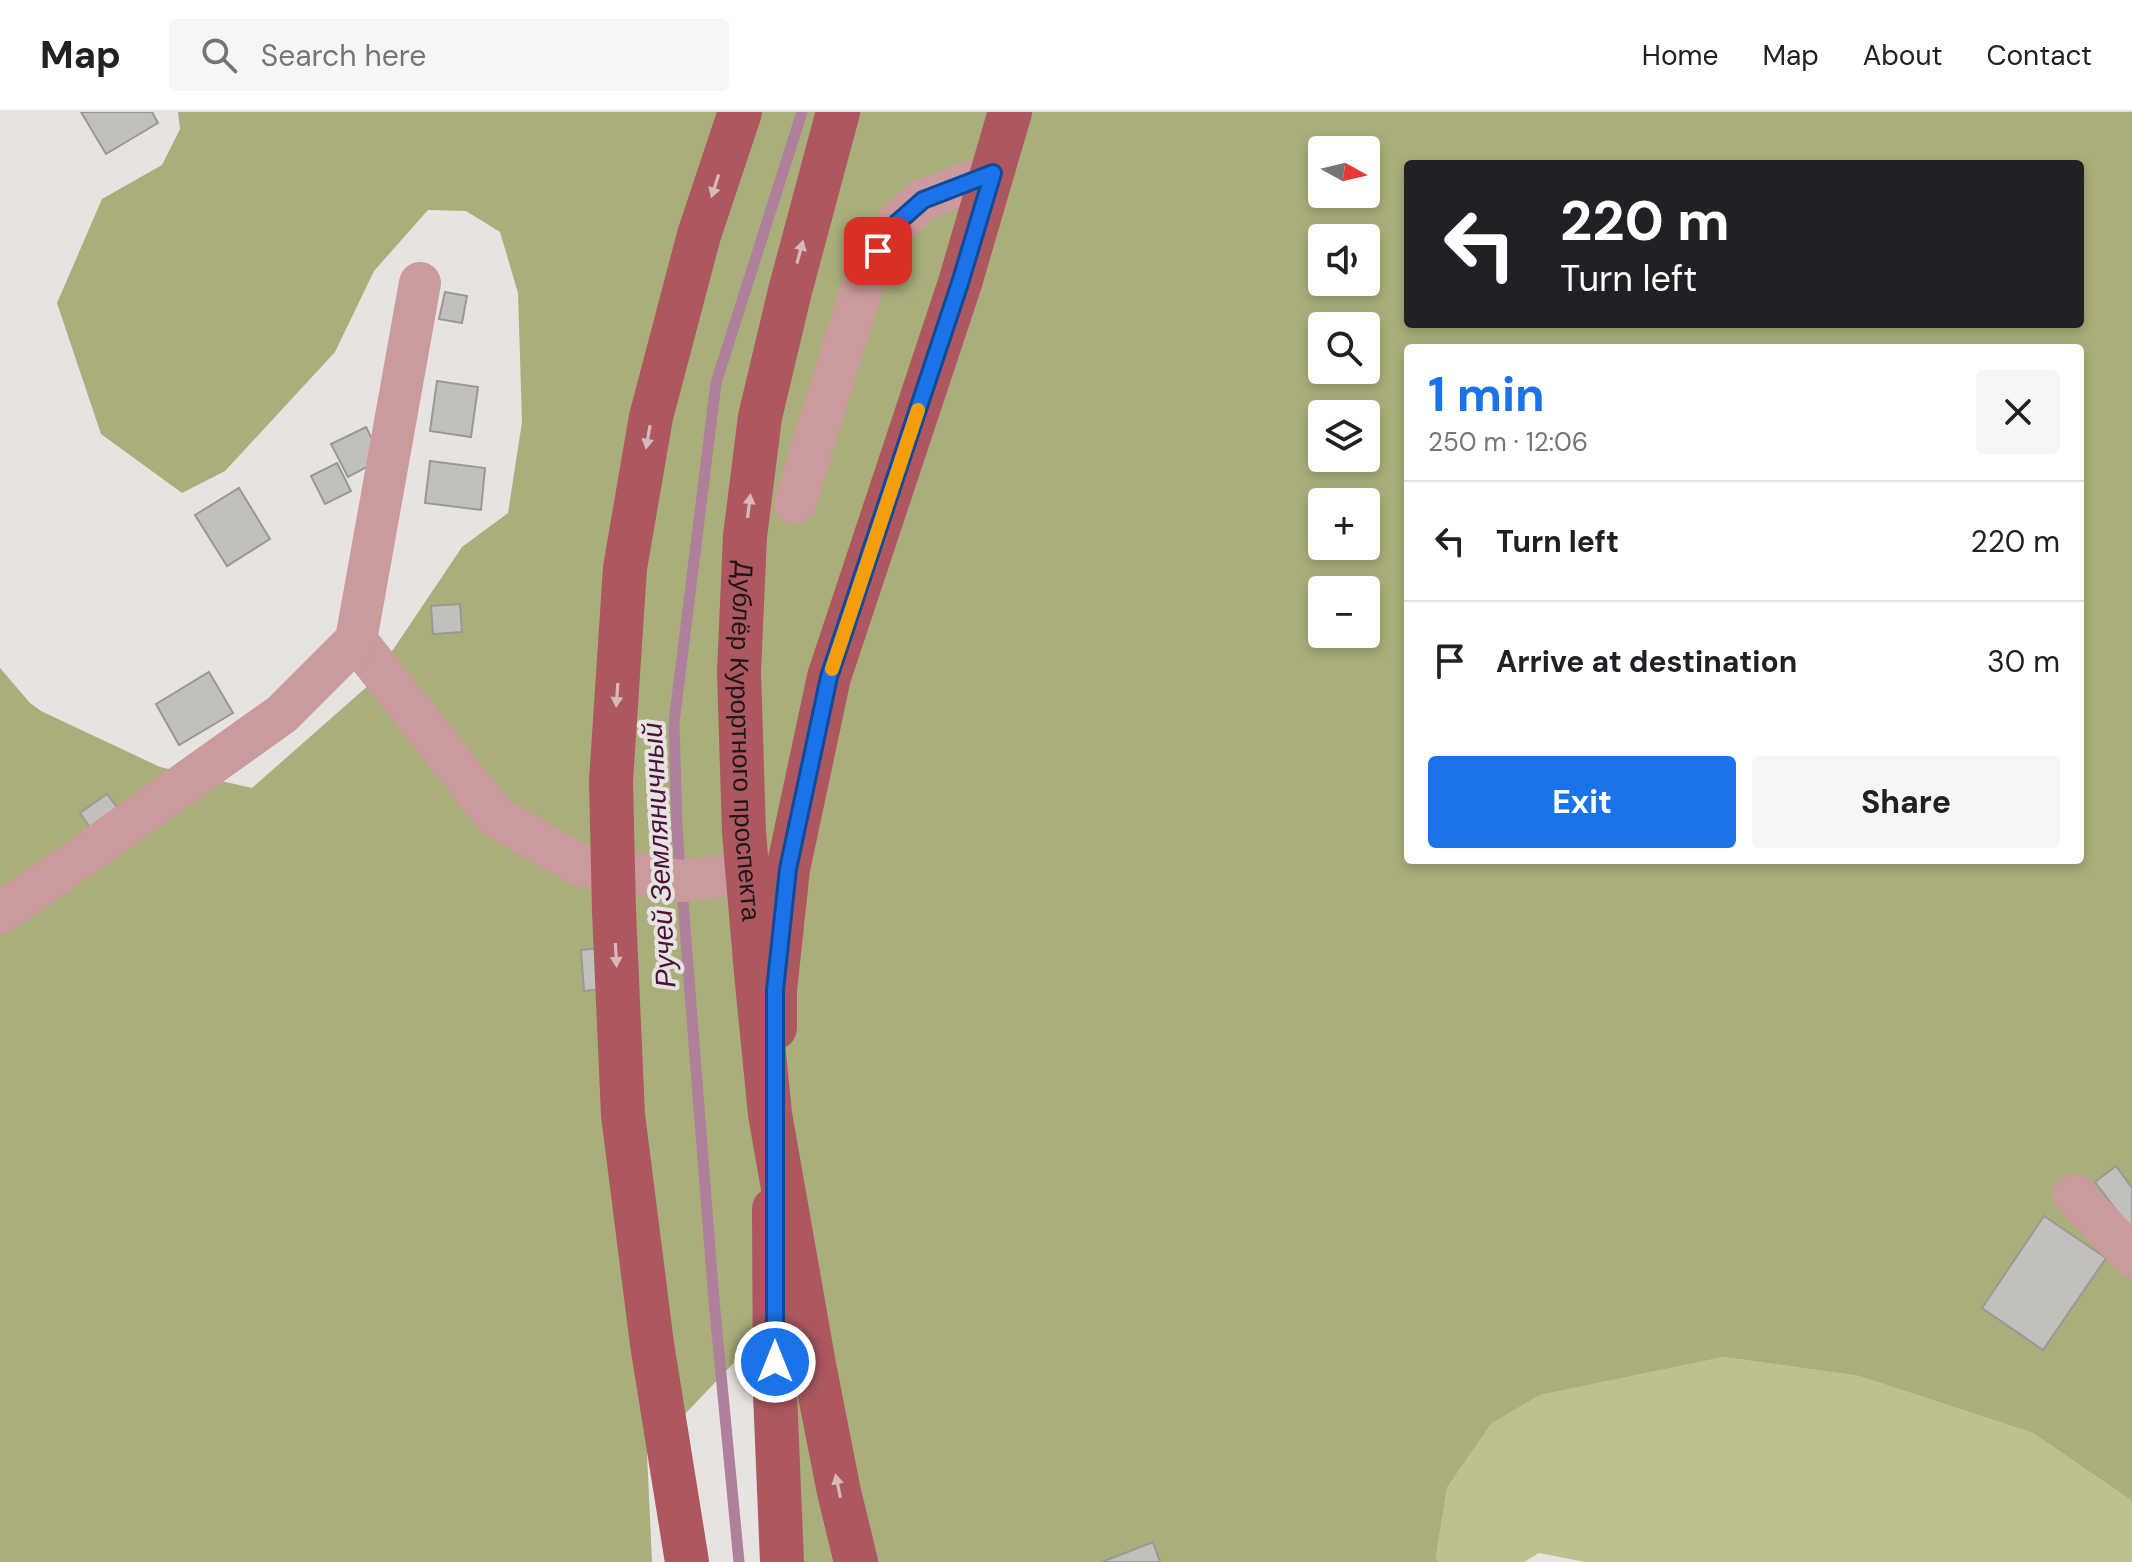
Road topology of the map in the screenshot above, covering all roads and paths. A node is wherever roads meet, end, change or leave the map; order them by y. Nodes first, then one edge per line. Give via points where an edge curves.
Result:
1 (740, 112) edge
2 (838, 112) edge
3 (1010, 112) edge
4 (993, 173) junction
5 (420, 283) dead end
6 (795, 503) dead end
7 (356, 640) junction
8 (788, 869) junction
9 (0, 913) edge
10 (2074, 1195) dead end
11 (2132, 1256) edge
12 (687, 1562) edge
13 (782, 1562) edge
14 (856, 1562) edge

1 -> 12 main road, bridge via 699,235 651,417 625,568 611,781 623,1115
14 -> 2 main road, Дублёр Курортного проспекта, bridge via 814,1365 770,1114 744,832 739,672 745,536 760,417
3 - 4 main road
4 - 6 street via 923,200 897,223 878,251
4 - 8 main road via 829,677
5 - 7 street
7 - 8 street via 496,817 580,865 681,881
7 - 9 street via 282,714
8 - 13 main road via 775,990 774,1105 775,1393
10 - 11 street

